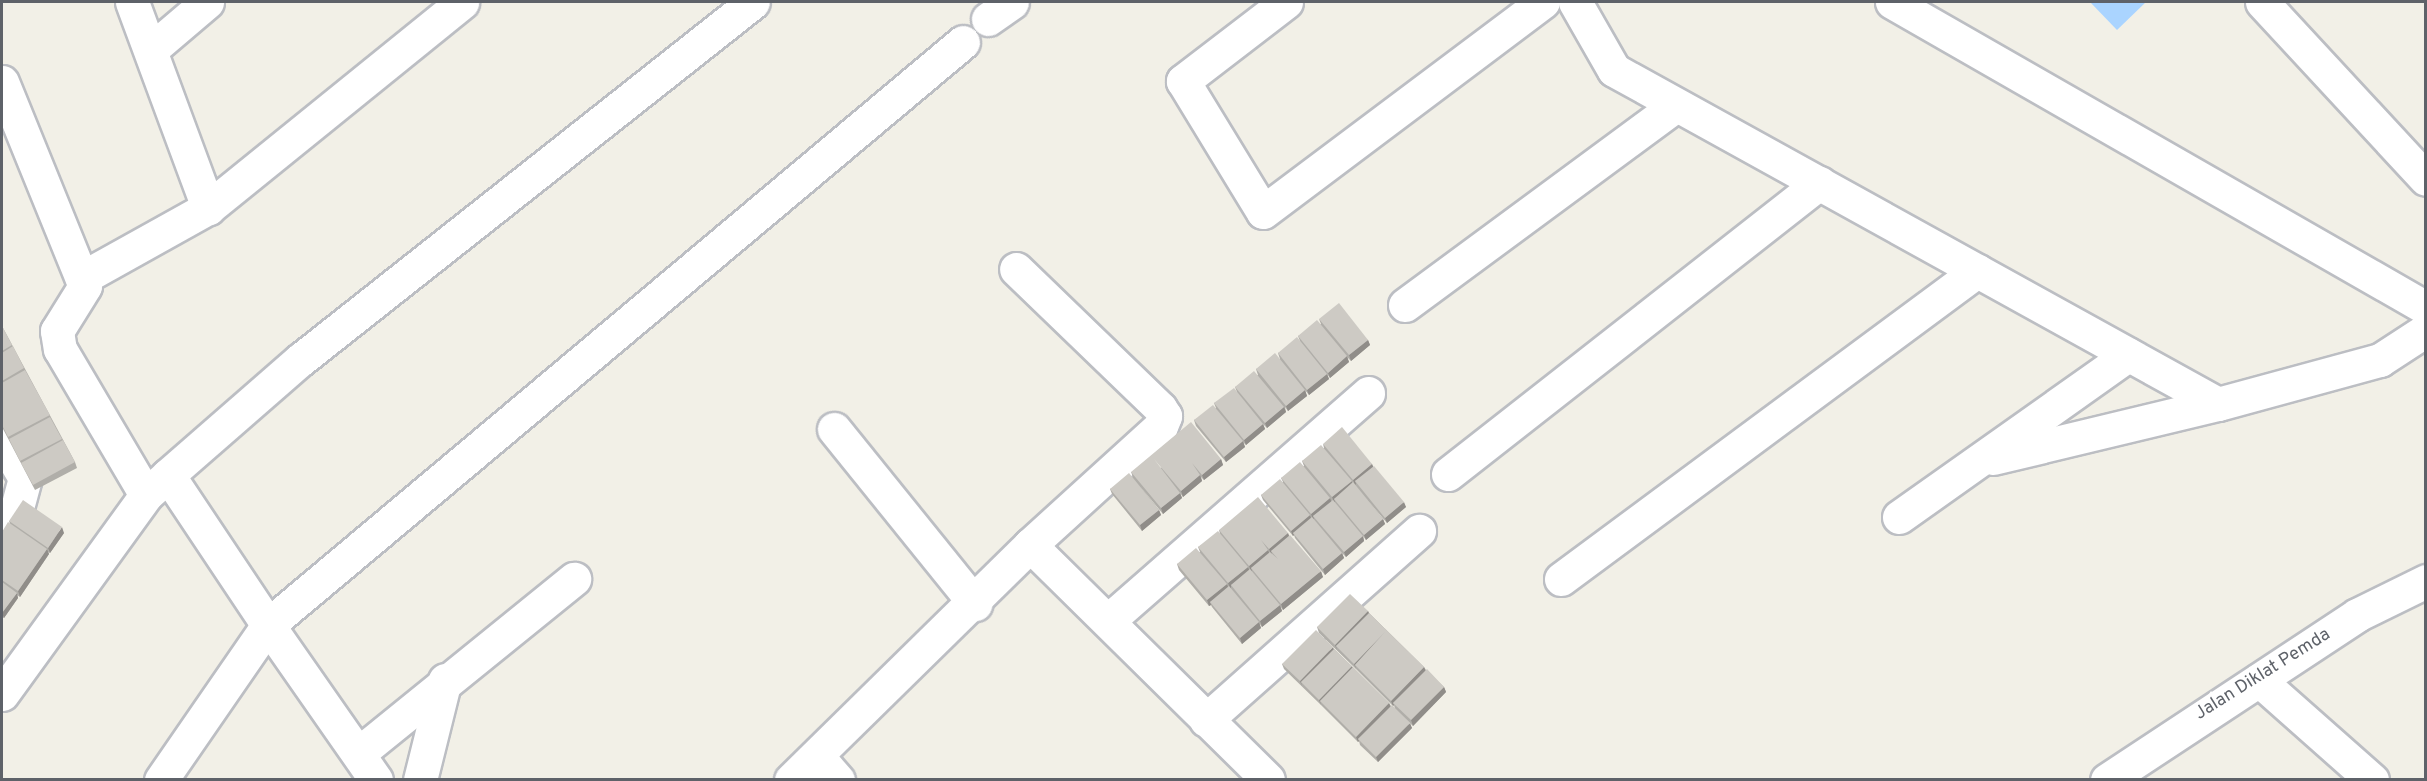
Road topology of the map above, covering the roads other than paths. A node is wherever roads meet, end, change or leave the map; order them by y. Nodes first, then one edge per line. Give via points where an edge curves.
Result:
1 (132, 2) edge
2 (207, 2) edge
3 (462, 2) edge
4 (753, 2) edge
5 (1286, 2) edge
6 (1543, 2) edge
7 (1575, 2) edge
8 (1893, 2) edge
9 (2262, 2) edge
10 (963, 42) dead end
11 (153, 48) junction
12 (2, 82) edge
13 (1676, 105) junction
14 (2426, 179) edge
15 (1819, 183) junction
16 (208, 208) junction
17 (1016, 269) dead end
18 (1977, 271) junction
19 (82, 278) junction
20 (1405, 304) dead end
21 (2426, 308) edge
22 (2426, 330) edge
23 (2128, 355) junction
24 (1368, 393) dead end
25 (2218, 404) junction
26 (834, 429) dead end
27 (2, 438) edge
28 (1977, 462) junction
29 (1448, 474) dead end
30 (157, 485) junction
31 (1899, 517) dead end
32 (2, 526) edge
33 (1419, 531) dead end
34 (1030, 545) junction
35 (574, 579) dead end
36 (1561, 579) dead end
37 (2426, 581) edge
38 (975, 604) junction
39 (1110, 619) junction
40 (268, 625) junction
41 (446, 680) junction
42 (2259, 680) junction
43 (2, 694) edge
44 (1206, 720) junction
45 (368, 766) edge
46 (827, 768) edge
47 (170, 775) edge
48 (420, 780) edge
49 (791, 780) edge
50 (1268, 780) edge
51 (2107, 780) edge
52 (2372, 780) edge

1 - 11 street
2 - 11 street
3 - 16 street
4 - 30 street via 300,360
5 - 6 street via 1183,81 1263,212
7 - 13 street via 1614,70
8 - 21 street
9 - 14 street
10 - 40 street
11 - 16 street
12 - 19 street
13 - 15 street
13 - 20 street
15 - 18 street
15 - 29 street
16 - 19 street
17 - 34 street via 1165,416
18 - 23 street
18 - 36 street
19 - 30 street via 83,296 59,327 57,340
22 - 25 street via 2380,360
23 - 25 street
23 - 28 street
24 - 39 street
25 - 28 street
26 - 38 street
27 - 32 street via 25,477 16,507
28 - 31 street
30 - 40 street
30 - 43 street
33 - 44 street
34 - 38 street
34 - 39 street
35 - 41 street
37 - 42 street, Jalan Diklat Pemda via 2357,615
38 - 46 street
39 - 44 street
40 - 45 street
40 - 47 street
41 - 45 street
41 - 48 street
42 - 51 street, Jalan Diklat Pemda
42 - 52 street
44 - 50 street
46 - 49 street

